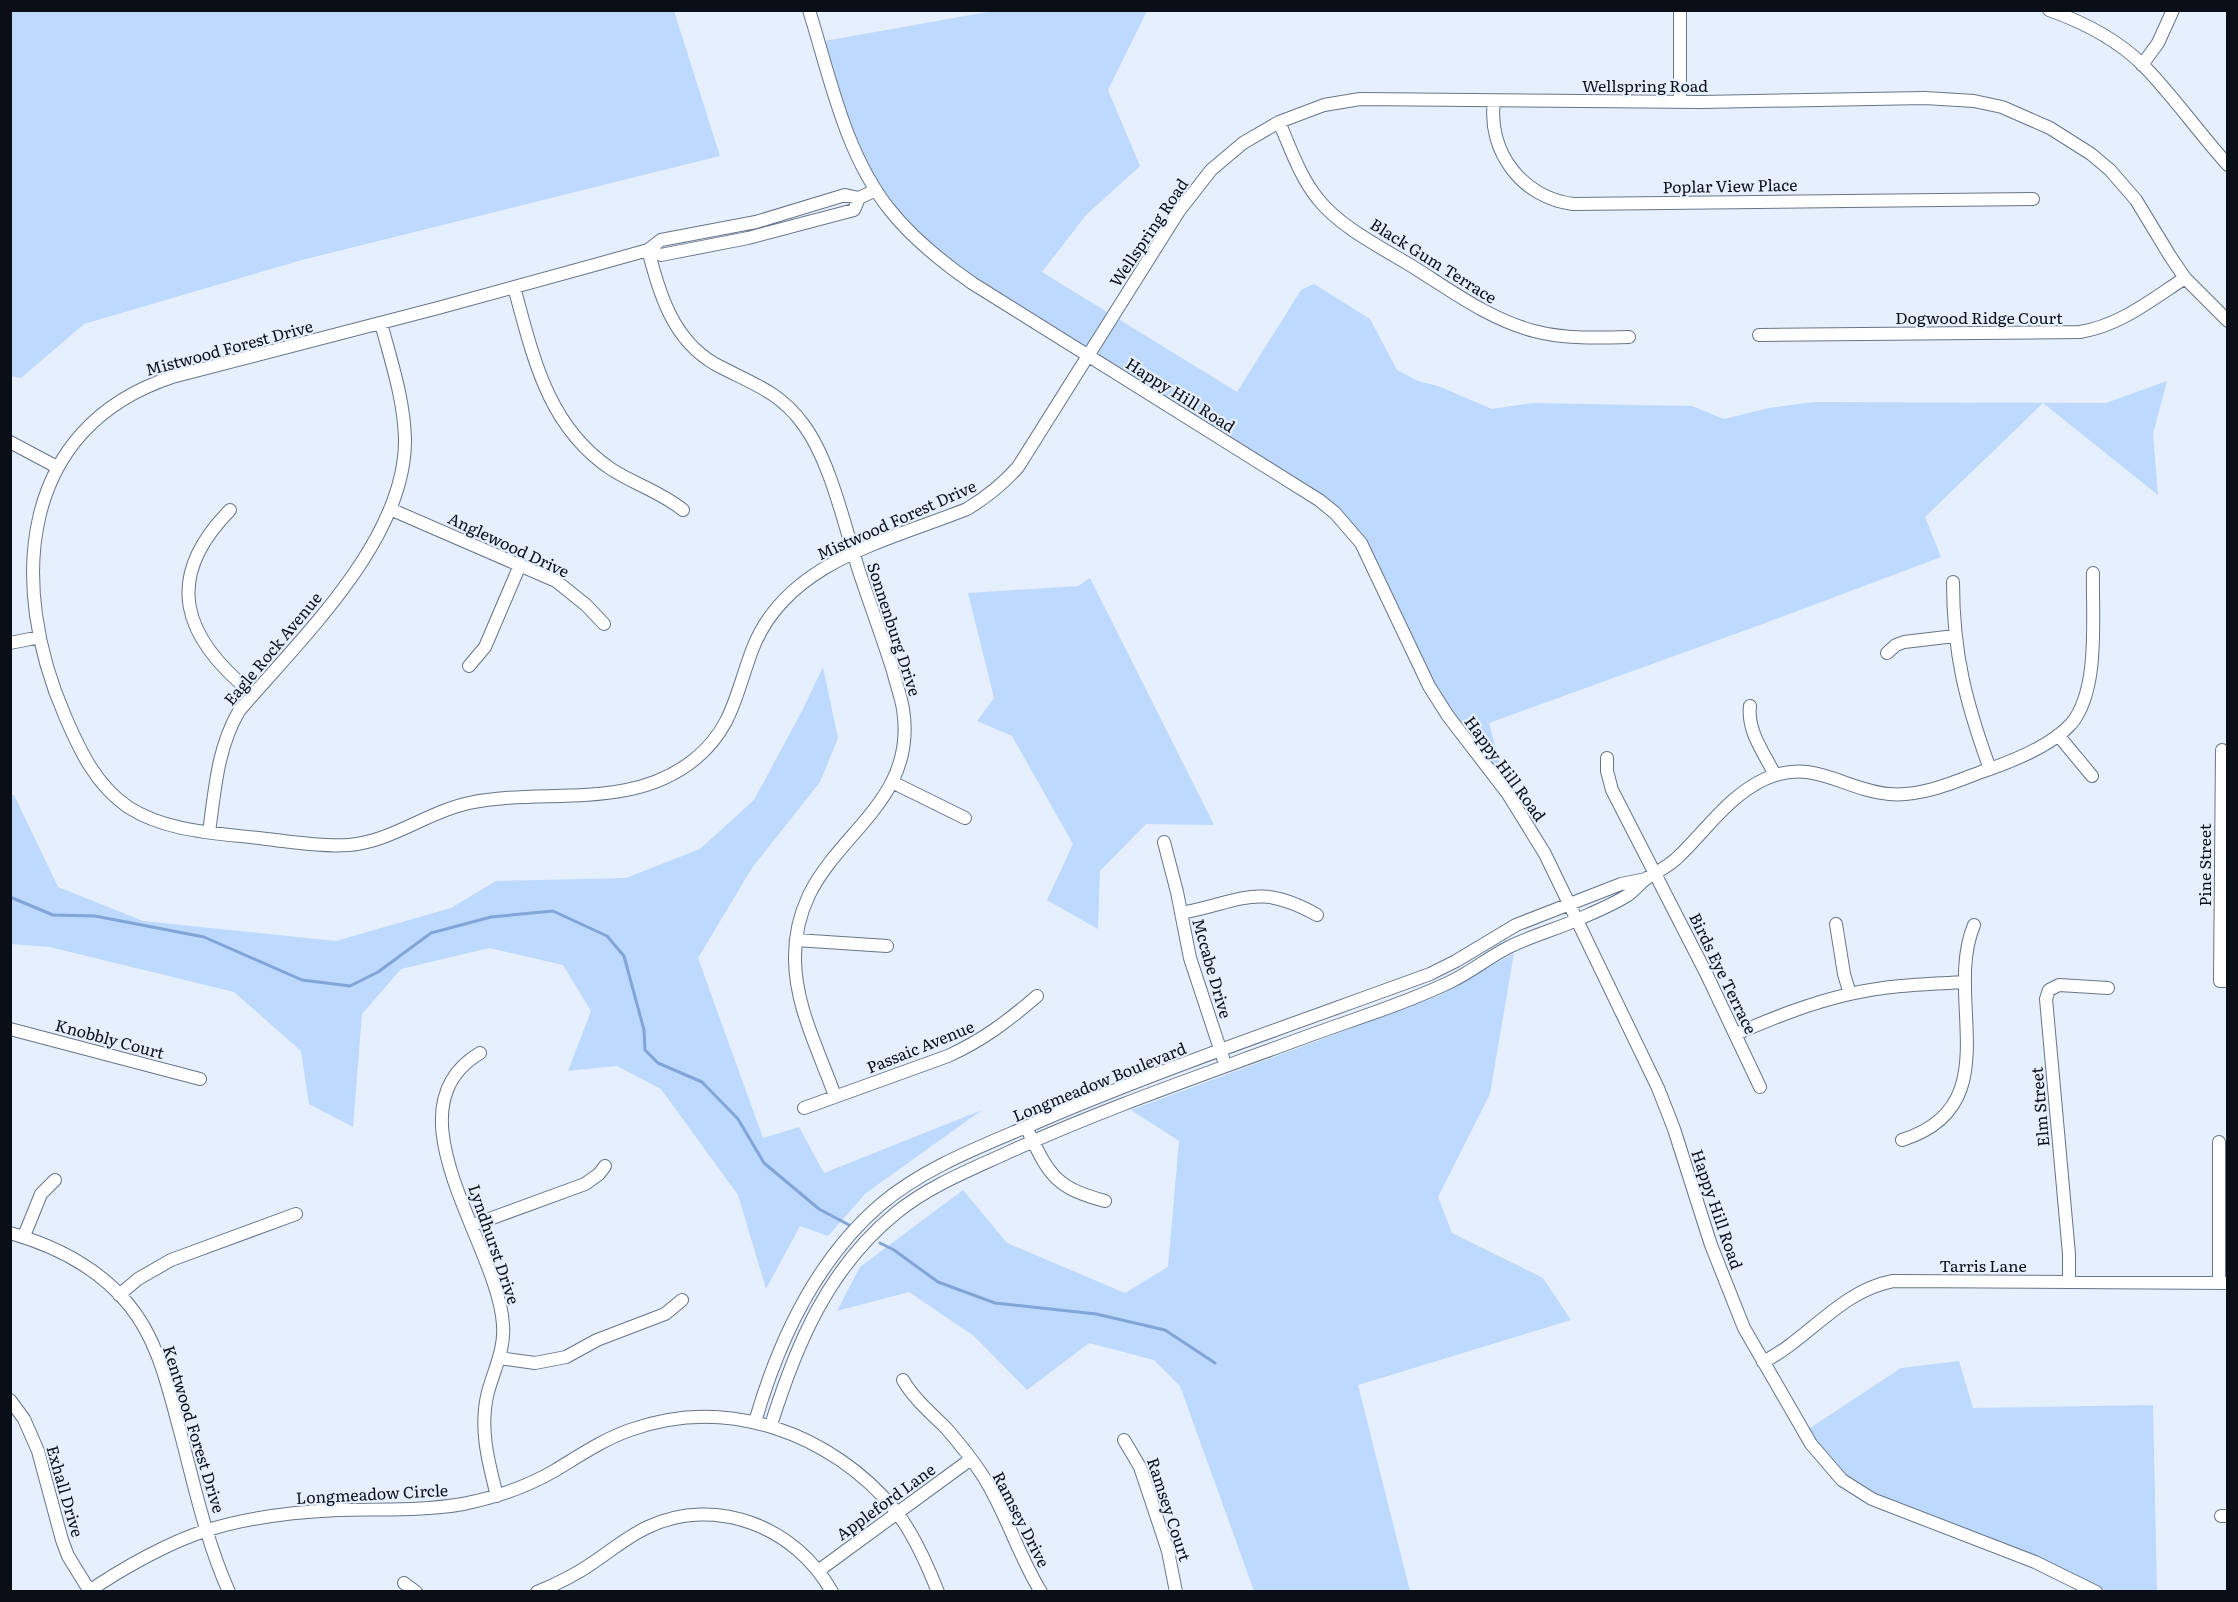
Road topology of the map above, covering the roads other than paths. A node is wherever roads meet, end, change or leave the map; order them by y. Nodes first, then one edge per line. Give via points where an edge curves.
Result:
1 (809, 10) edge
2 (1680, 10) edge
3 (2049, 10) edge
4 (2174, 10) edge
5 (2142, 65) junction
6 (1494, 101) junction
7 (1680, 102) junction
8 (1279, 122) junction
9 (2228, 165) edge
10 (876, 190) junction
11 (2033, 199) dead end
12 (648, 250) junction
13 (2185, 278) junction
14 (514, 287) junction
15 (2228, 321) edge
16 (381, 323) junction
17 (1759, 335) dead end
18 (1629, 337) dead end
19 (1088, 355) junction
20 (10, 442) edge
21 (57, 467) junction
22 (390, 509) junction
23 (231, 510) dead end
24 (683, 510) dead end
25 (853, 552) junction
26 (520, 565) junction
27 (2093, 573) dead end
28 (1953, 582) dead end
29 (604, 624) dead end
30 (1955, 636) junction
31 (40, 637) junction
32 (10, 643) edge
33 (1887, 653) dead end
34 (469, 666) dead end
35 (253, 694) junction
36 (1750, 706) dead end
37 (2058, 735) junction
38 (2222, 750) dead end
39 (1607, 758) dead end
40 (1990, 769) junction
41 (1775, 775) junction
42 (2092, 776) dead end
43 (892, 782) junction
44 (965, 818) dead end
45 (209, 832) junction
46 (1164, 842) dead end
47 (1651, 877) junction
48 (1571, 905) junction
49 (1181, 914) junction
50 (1317, 915) dead end
51 (1578, 920) junction
52 (1836, 924) dead end
53 (1974, 925) dead end
54 (796, 940) junction
55 (887, 946) dead end
56 (2224, 981) edge
57 (1965, 982) junction
58 (2108, 988) dead end
59 (1850, 994) junction
60 (1037, 996) dead end
61 (10, 1029) edge
62 (1736, 1034) junction
63 (1221, 1051) junction
64 (480, 1053) dead end
65 (1226, 1066) junction
66 (200, 1079) dead end
67 (1760, 1087) dead end
68 (835, 1096) junction
69 (804, 1108) dead end
70 (1026, 1127) junction
71 (1902, 1140) dead end
72 (1033, 1141) junction
73 (2219, 1142) dead end
74 (605, 1166) dead end
75 (55, 1180) dead end
76 (1105, 1201) dead end
77 (296, 1214) dead end
78 (473, 1225) junction
79 (10, 1233) edge
80 (24, 1236) junction
81 (2069, 1282) junction
82 (2223, 1283) edge
83 (119, 1295) junction
84 (682, 1300) dead end
85 (499, 1358) junction
86 (1763, 1362) junction
87 (903, 1380) dead end
88 (10, 1400) edge
89 (754, 1422) junction
90 (771, 1425) junction
91 (1124, 1440) dead end
92 (971, 1459) junction
93 (496, 1496) junction
94 (897, 1512) junction
95 (207, 1530) junction
96 (818, 1570) junction
97 (404, 1583) dead end
98 (89, 1591) edge
99 (229, 1592) edge
100 (416, 1592) edge
101 (537, 1592) edge
102 (832, 1592) edge
103 (938, 1592) edge
104 (1041, 1592) edge
105 (1176, 1592) edge
106 (2096, 1592) edge

1 - 10 street, Happy Hill Road via 854,147
2 - 7 street
3 - 5 street via 2100,34
4 - 5 street
5 - 9 street
6 - 7 street, Wellspring Road
6 - 8 street, Wellspring Road via 1360,99 1324,105
6 - 11 street, Poplar View Place via 1492,123 1504,158 1528,186 1560,202
7 - 13 street, Wellspring Road via 1925,98 2002,107 2057,132 2110,170 2136,200
8 - 18 street, Black Gum Terrace via 1307,184 1327,209 1472,304 1510,323 1547,334
8 - 19 street, Wellspring Road via 1225,157 1197,187
10 - 12 street, Mistwood Forest Drive via 859,198 854,210 748,238 661,255
10 - 19 street, Happy Hill Road via 908,231 957,272
12 - 14 street, Mistwood Forest Drive
12 - 25 street, Sonnenburg Drive via 664,305 692,345 715,363 761,387 792,410 803,424 829,476
13 - 15 street, Wellspring Road
13 - 17 street, Dogwood Ridge Court via 2127,316 2080,332
14 - 16 street, Mistwood Forest Drive
14 - 24 street via 535,366 566,425 611,469
16 - 21 street, Mistwood Forest Drive via 152,384 114,403 98,416
16 - 22 street, Eagle Rock Avenue via 400,396 405,441
19 - 25 street, Mistwood Forest Drive via 1018,466 994,492 967,509
19 - 48 street, Happy Hill Road via 1319,500 1348,527 1367,553 1429,686 1513,803
20 - 21 street
21 - 31 street, Mistwood Forest Drive via 42,504 34,550
22 - 26 street, Anglewood Drive
22 - 35 street, Eagle Rock Avenue via 368,550 321,617
23 - 35 street via 213,528 196,555 189,601 195,626 212,654
25 - 43 street, Sonnenburg Drive via 903,708 904,739
25 - 45 street, Mistwood Forest Drive via 814,574 780,606 753,649 726,722 695,759 665,777 596,795 511,797 465,804 364,843 329,845
26 - 29 street, Anglewood Drive via 556,581
26 - 34 street via 485,647
27 - 37 street via 2088,687 2076,716
28 - 30 street
30 - 33 street via 1904,642
30 - 40 street via 1963,686
31 - 32 street
31 - 45 street, Mistwood Forest Drive via 60,705 88,766 111,794 140,814 168,825
35 - 45 street, Eagle Rock Avenue via 239,711 224,742
36 - 41 street via 1751,729
37 - 40 street
37 - 42 street
38 - 56 street, Pine Street
39 - 47 street, Birds Eye Terrace via 1612,790
40 - 41 street via 1903,795 1878,793 1814,772
41 - 47 street, Longmeadow Boulevard via 1742,792 1677,858
43 - 44 street
43 - 54 street, Sonnenburg Drive via 870,817 815,885 802,911
46 - 49 street, Mccabe Drive
47 - 48 street, Longmeadow Boulevard via 1621,884
47 - 51 street, Longmeadow Boulevard via 1627,895
47 - 62 street, Birds Eye Terrace
48 - 51 street, Happy Hill Road
48 - 63 street, Longmeadow Boulevard via 1516,925 1430,974
49 - 50 street via 1254,896 1287,900
49 - 63 street, Mccabe Drive via 1190,958
51 - 65 street, Longmeadow Boulevard via 1508,947 1442,986
51 - 86 street, Happy Hill Road via 1658,1088 1711,1245 1744,1328
52 - 59 street
53 - 57 street via 1966,951
54 - 55 street
54 - 68 street, Sonnenburg Drive via 799,994
57 - 59 street via 1914,984
57 - 71 street via 1965,1079 1944,1116 1921,1133
58 - 81 street, Elm Street via 2059,985 2049,990 2046,999
59 - 62 street via 1780,1015
60 - 68 street, Passaic Avenue via 970,1046
61 - 66 street, Knobbly Court
62 - 67 street, Birds Eye Terrace
63 - 65 street, Mccabe Drive
63 - 70 street, Longmeadow Boulevard
64 - 78 street, Lyndhurst Drive via 454,1074 442,1111 447,1161
65 - 72 street, Longmeadow Boulevard
68 - 69 street, Passaic Avenue
70 - 72 street
70 - 89 street, Longmeadow Boulevard via 924,1175 880,1205 856,1229 827,1265 794,1318
72 - 76 street via 1046,1168 1062,1184
72 - 90 street, Longmeadow Boulevard via 932,1188 870,1238 827,1294 804,1333
73 - 82 street
74 - 78 street via 585,1184
75 - 80 street via 36,1203
77 - 83 street via 171,1260
78 - 85 street, Lyndhurst Drive via 502,1311
79 - 80 street, Kentwood Forest Drive
80 - 83 street, Kentwood Forest Drive via 74,1258
81 - 82 street, Tarris Lane
81 - 86 street, Tarris Lane via 1879,1284 1854,1296 1792,1345
83 - 95 street, Kentwood Forest Drive via 142,1325 160,1363
84 - 85 street via 665,1314 597,1340 566,1357 535,1363
85 - 93 street, Lyndhurst Drive via 488,1392 484,1426
86 - 106 street, Happy Hill Road via 1811,1444 1842,1480 1857,1491 2035,1562
87 - 92 street, Ramsey Drive
88 - 98 street, Exhall Drive via 32,1436 62,1540
89 - 90 street, Longmeadow Circle
89 - 93 street, Longmeadow Circle via 719,1417 656,1422 615,1436 532,1483
90 - 94 street, Longmeadow Circle via 842,1461
91 - 105 street, Ramsey Court via 1140,1467 1168,1551
92 - 94 street, Appleford Lane
92 - 104 street, Ramsey Drive via 996,1497
93 - 95 street, Longmeadow Circle via 446,1507 300,1513
94 - 96 street, Appleford Lane
94 - 103 street, Longmeadow Circle
95 - 98 street, Longmeadow Circle
95 - 99 street, Kentwood Forest Drive
96 - 101 street via 790,1543 762,1526 728,1516 696,1514 649,1526 571,1576
96 - 102 street
97 - 100 street

